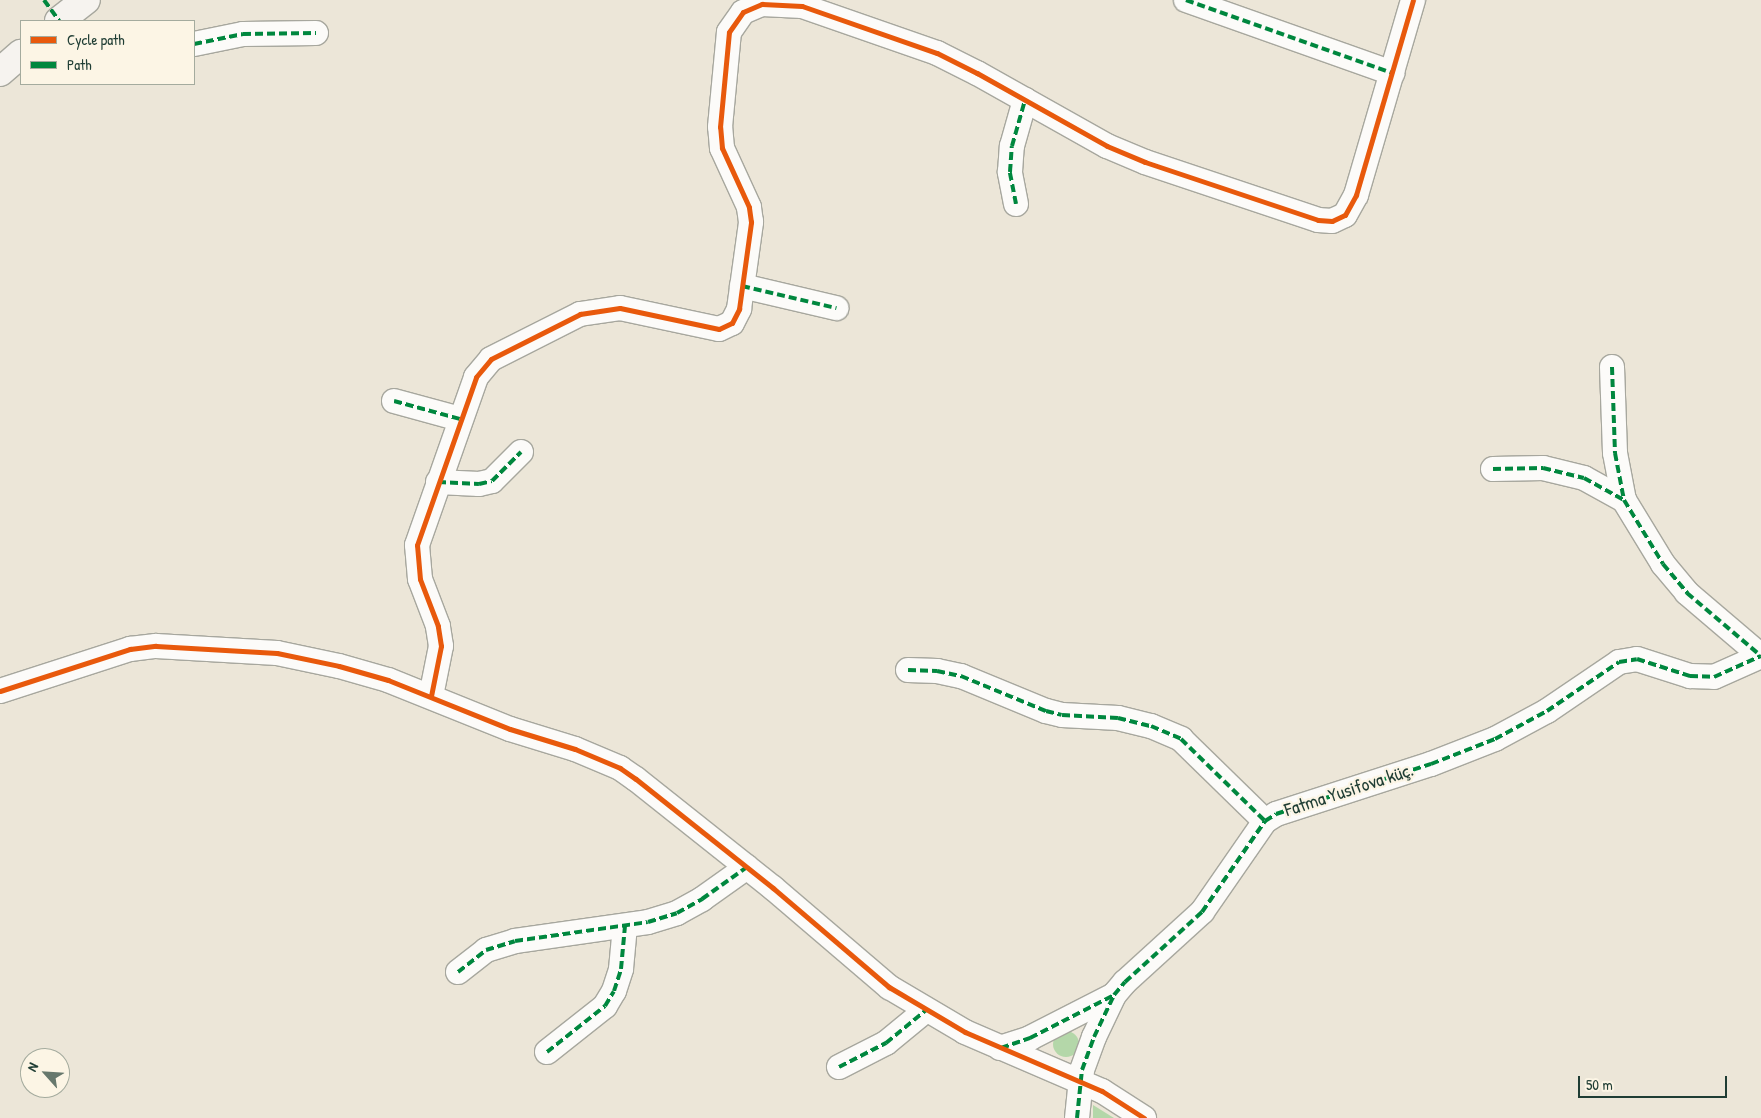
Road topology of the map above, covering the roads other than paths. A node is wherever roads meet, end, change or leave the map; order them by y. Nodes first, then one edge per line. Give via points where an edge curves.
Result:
1 (86, 0) edge
2 (1186, 0) edge
3 (1413, 0) edge
4 (801, 3) edge
5 (60, 20) edge
6 (316, 34) dead end
7 (195, 44) edge
8 (20, 55) edge
9 (0, 72) edge
10 (1392, 74) junction
11 (1025, 100) junction
12 (1016, 204) dead end
13 (742, 286) junction
14 (836, 308) dead end
15 (1612, 367) dead end
16 (394, 401) dead end
17 (460, 419) junction
18 (521, 452) dead end
19 (1492, 469) dead end
20 (438, 482) junction
21 (1624, 500) junction
22 (1761, 656) edge
23 (908, 670) dead end
24 (0, 691) edge
25 (431, 696) junction
26 (1265, 821) junction
27 (747, 867) junction
28 (625, 926) junction
29 (458, 972) dead end
30 (1114, 995) junction
31 (926, 1010) junction
32 (1000, 1048) junction
33 (547, 1052) dead end
34 (839, 1066) dead end
35 (1079, 1081) junction
36 (1077, 1118) edge
37 (1144, 1118) edge

1 - 5 main road
2 - 10 street
3 - 10 street
4 - 11 street via 937,54
4 - 13 street via 762,4 743,12 729,32 720,127 722,148 749,208 751,222
6 - 7 street via 243,34
8 - 9 main road
10 - 11 street via 1356,196 1345,215 1332,221 1318,220 1145,162 1107,146
11 - 12 street via 1012,146 1010,172
13 - 14 street
13 - 17 street via 739,309 732,323 719,329 620,308 580,314 491,358 476,377
15 - 21 street via 1615,453
16 - 17 street
17 - 20 street
18 - 20 street via 492,481 479,484
19 - 21 street via 1543,468 1584,478
20 - 25 street via 417,545 420,579 438,626 441,646
21 - 22 street via 1663,564 1687,593
22 - 26 street, Fatma Yusifova küç. via 1714,678 1690,676 1637,659 1619,662 1547,711 1495,739 1432,764 1276,814
23 - 26 street via 937,670 961,676 1062,715 1118,718 1151,726 1181,739
24 - 25 street via 130,649 156,646 277,653 338,666
25 - 27 street via 510,729 575,749 620,768
26 - 30 street, Fatma Yusifova küç. via 1202,912
27 - 28 street via 677,913
27 - 31 street via 861,964
28 - 29 street via 515,941 486,950
28 - 33 street via 621,969 605,1006
30 - 32 street via 1030,1038
30 - 35 street, Fatma Yusifova küç. via 1094,1037
31 - 32 street
31 - 34 street via 886,1043
32 - 35 street
35 - 36 street, Fatma Yusifova küç.
35 - 37 street via 1102,1091

